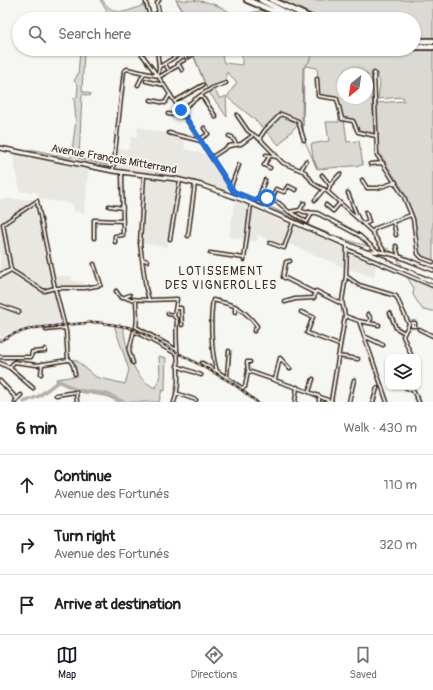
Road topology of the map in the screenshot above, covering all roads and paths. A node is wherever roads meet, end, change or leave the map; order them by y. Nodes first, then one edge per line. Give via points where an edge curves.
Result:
1 (146, 0) edge
2 (160, 0) edge
3 (247, 0) edge
4 (261, 0) edge
5 (272, 0) edge
6 (276, 0) edge
7 (149, 12) edge
8 (159, 12) edge
9 (275, 12) edge
10 (284, 12) edge
11 (296, 12) edge
12 (296, 12) edge
13 (421, 41) edge
14 (433, 41) edge
15 (421, 47) edge
16 (433, 47) edge
17 (143, 56) edge
18 (158, 56) edge
19 (177, 56) joint
20 (184, 60) dead end
21 (181, 62) junction
22 (165, 64) junction
23 (177, 64) dead end
24 (160, 67) junction
25 (172, 67) dead end
26 (168, 69) junction
27 (182, 70) dead end
28 (165, 71) dead end
29 (144, 73) junction
30 (374, 73) dead end
31 (158, 76) junction
32 (317, 79) dead end
33 (146, 81) dead end
34 (226, 83) dead end
35 (138, 85) dead end
36 (164, 85) junction
37 (203, 85) dead end
38 (170, 94) junction
39 (201, 96) junction
40 (150, 100) dead end
41 (175, 101) junction
42 (181, 110) junction
43 (168, 114) dead end
44 (237, 115) dead end
45 (186, 117) junction
46 (216, 117) dead end
47 (204, 128) dead end
48 (169, 134) dead end
49 (229, 136) dead end
50 (252, 136) junction
51 (376, 136) junction
52 (259, 139) junction
53 (201, 140) junction
54 (304, 140) dead end
55 (236, 144) junction
56 (0, 148) edge
57 (266, 155) dead end
58 (270, 156) junction
59 (212, 157) junction
60 (278, 157) junction
61 (306, 161) dead end
62 (383, 163) junction
63 (370, 164) dead end
64 (239, 165) dead end
65 (270, 168) dead end
66 (301, 170) junction
67 (113, 171) junction
68 (122, 172) junction
69 (144, 174) junction
70 (322, 174) dead end
71 (340, 174) dead end
72 (180, 180) junction
73 (265, 180) dead end
74 (362, 180) dead end
75 (396, 182) junction
76 (195, 184) junction
77 (330, 185) junction
78 (231, 186) junction
79 (296, 190) dead end
80 (324, 190) junction
81 (328, 192) junction
82 (348, 193) dead end
83 (258, 199) junction
84 (272, 200) junction
85 (315, 200) dead end
86 (304, 203) dead end
87 (340, 203) junction
88 (251, 204) junction
89 (326, 205) dead end
90 (109, 206) dead end
91 (122, 208) junction
92 (300, 210) junction
93 (289, 212) junction
94 (309, 212) junction
95 (366, 212) dead end
96 (411, 215) junction
97 (358, 219) junction
98 (123, 221) junction
99 (393, 221) junction
100 (293, 222) junction
101 (0, 223) edge
102 (3, 224) junction
103 (364, 224) junction
104 (310, 230) junction
105 (372, 232) junction
106 (396, 235) dead end
107 (188, 236) dead end
108 (94, 238) dead end
109 (170, 238) dead end
110 (115, 242) dead end
111 (270, 243) dead end
112 (396, 246) dead end
113 (350, 248) junction
114 (378, 251) junction
115 (368, 252) junction
116 (385, 252) junction
117 (210, 253) dead end
118 (374, 255) junction
119 (399, 257) junction
120 (142, 259) junction
121 (147, 261) dead end
122 (290, 261) dead end
123 (433, 262) edge
124 (94, 264) dead end
125 (11, 270) junction
126 (433, 270) edge
127 (0, 275) edge
128 (346, 276) junction
129 (433, 281) edge
130 (433, 286) edge
131 (55, 288) junction
132 (116, 291) dead end
133 (315, 293) junction
134 (130, 295) dead end
135 (125, 297) junction
136 (136, 300) junction
137 (149, 300) junction
138 (285, 302) dead end
139 (343, 304) junction
140 (0, 305) edge
141 (235, 306) junction
142 (176, 308) junction
143 (19, 312) dead end
144 (235, 312) dead end
145 (301, 312) dead end
146 (390, 313) dead end
147 (168, 314) dead end
148 (368, 314) dead end
149 (174, 315) junction
150 (345, 316) junction
151 (359, 321) junction
152 (370, 322) junction
153 (182, 325) dead end
154 (379, 325) dead end
155 (65, 328) junction
156 (419, 329) dead end
157 (46, 330) dead end
158 (254, 332) dead end
159 (403, 332) junction
160 (151, 334) junction
161 (364, 336) junction
162 (433, 336) edge
163 (149, 338) junction
164 (340, 345) junction
165 (383, 345) dead end
166 (177, 350) junction
167 (45, 351) dead end
168 (229, 351) dead end
169 (177, 354) junction
170 (411, 354) edge
171 (338, 356) junction
172 (0, 357) edge
173 (358, 358) dead end
174 (69, 359) junction
175 (250, 362) dead end
176 (0, 363) edge
177 (133, 363) dead end
178 (202, 363) dead end
179 (42, 364) junction
180 (177, 366) junction
181 (10, 368) junction
182 (290, 369) dead end
183 (248, 371) junction
184 (217, 372) junction
185 (41, 374) dead end
186 (75, 374) dead end
187 (201, 375) dead end
188 (227, 377) junction
189 (275, 379) junction
190 (313, 379) dead end
191 (354, 380) dead end
192 (0, 381) edge
193 (33, 388) dead end
194 (297, 388) junction
195 (377, 388) dead end
196 (412, 391) edge
197 (309, 392) junction
198 (176, 393) junction
199 (56, 394) dead end
200 (21, 396) dead end
201 (319, 396) junction
202 (17, 399) junction
203 (196, 400) dead end
204 (332, 401) edge
205 (15, 402) edge
206 (77, 402) edge
207 (174, 402) edge
208 (295, 402) edge
209 (319, 402) edge
210 (349, 402) edge
211 (373, 402) edge
212 (387, 402) edge
213 (419, 402) edge

1 - 7 street
2 - 8 street via 157,3
3 - 9 highway
4 - 10 highway
5 - 11 highway
6 - 12 highway
13 - 14 highway
15 - 16 highway
17 - 31 street
18 - 24 street
19 - 21 street
19 - 22 street
20 - 21 street
21 - 23 street
22 - 24 street
22 - 26 street
24 - 31 street
25 - 26 street
26 - 28 street
27 - 31 street via 179,64
29 - 31 street
29 - 35 street
29 - 67 street via 127,69 124,71
30 - 51 street
31 - 36 street
32 - 51 street via 318,96 337,99 342,119 353,120 358,132
33 - 36 street
34 - 39 street via 212,88
36 - 38 street
37 - 41 street
38 - 40 street via 165,103
38 - 41 street
39 - 42 street
39 - 46 street
41 - 42 street
42 - 45 street
43 - 45 street
44 - 50 street
45 - 53 street
47 - 53 street via 208,134
48 - 53 street
49 - 55 street
50 - 52 street
50 - 55 street via 241,144
51 - 62 street via 377,155
52 - 54 street via 281,114 298,121
52 - 60 street
53 - 59 street
55 - 59 street
56 - 67 main road, Avenue François Mitterrand
57 - 58 street
58 - 60 street
58 - 65 street via 264,165
59 - 78 street
60 - 66 street via 289,166
61 - 66 street
62 - 63 street
62 - 75 street
64 - 78 street
66 - 80 street via 314,184
67 - 68 main road, Avenue François Mitterrand
68 - 69 main road, Avenue François Mitterrand
68 - 91 street
69 - 72 main road, Avenue François Mitterrand
69 - 120 street via 140,247
70 - 77 street
71 - 77 street
72 - 76 main road, Avenue François Mitterrand
72 - 109 street
73 - 83 street
74 - 75 street via 367,188 378,188
75 - 96 street
76 - 88 main road, Avenue François Mitterrand
76 - 107 street
77 - 81 street
78 - 83 street via 234,192 254,200
79 - 84 street via 288,186 284,192 276,189
80 - 81 street
80 - 85 street
81 - 87 street
82 - 97 street
83 - 84 street
84 - 93 street
86 - 92 street
87 - 89 street via 333,211
87 - 97 street
88 - 100 main road, Avenue François Mitterrand
88 - 117 street via 244,259
90 - 91 street
91 - 98 street
92 - 93 street
92 - 94 street
93 - 94 street via 307,222 311,215
94 - 114 street via 317,213 360,236
95 - 103 street via 369,222
96 - 99 street
96 - 123 street via 418,254
97 - 103 street
98 - 108 street via 94,220
98 - 110 street via 123,235 115,236
99 - 105 street
99 - 106 street
100 - 104 main road, Avenue François Mitterrand
100 - 111 street via 284,248
101 - 102 street
102 - 125 street
102 - 131 street via 37,201
103 - 105 street
104 - 113 main road
104 - 115 main road
105 - 116 street
112 - 119 street
113 - 118 street
113 - 128 street
113 - 129 main road
113 - 130 street
114 - 115 street
114 - 116 street
114 - 118 street
115 - 118 main road
116 - 119 street
118 - 129 main road
119 - 126 street
120 - 121 street
120 - 137 street
122 - 133 street via 286,262 283,277
124 - 131 street via 101,285
125 - 127 street
125 - 131 street via 40,289
128 - 139 street
128 - 159 street via 359,285 396,296 411,324
131 - 155 street
132 - 135 street via 120,298
133 - 138 street via 314,298
133 - 139 street via 316,291
134 - 135 street
135 - 136 street
136 - 137 street
136 - 160 street via 136,327
137 - 142 street via 177,299
139 - 150 street
140 - 143 street
141 - 144 street
141 - 158 street via 246,313 256,326
141 - 184 street via 214,299 211,313
142 - 149 street
142 - 153 street via 181,308
145 - 164 street via 313,317 308,333
146 - 159 street via 396,328
147 - 149 street
148 - 152 street
149 - 166 street via 177,320
150 - 151 street
150 - 164 street
151 - 152 street
151 - 161 street
152 - 154 street
155 - 157 street
155 - 174 street
156 - 162 street
159 - 170 street
160 - 163 street
160 - 166 street
161 - 165 street
161 - 212 street
163 - 169 street
163 - 177 street via 133,331 129,351
164 - 171 street
166 - 169 street
167 - 172 street via 32,352 30,356
168 - 188 street
169 - 180 street
171 - 173 street
171 - 204 street
174 - 179 street
174 - 186 street
175 - 183 street via 247,362
176 - 181 street
178 - 184 street
179 - 181 street via 14,362
179 - 185 street
180 - 187 street
180 - 198 street
181 - 193 street
182 - 189 street via 280,358
183 - 188 street via 245,387 242,388
183 - 189 street
184 - 188 street
189 - 194 street
190 - 197 street
191 - 210 street
192 - 202 street
194 - 197 street
194 - 208 street
195 - 211 street
196 - 213 street
197 - 201 street
198 - 203 street
198 - 207 street
199 - 206 street via 76,392
200 - 202 street
201 - 204 street
201 - 209 street
202 - 205 street

